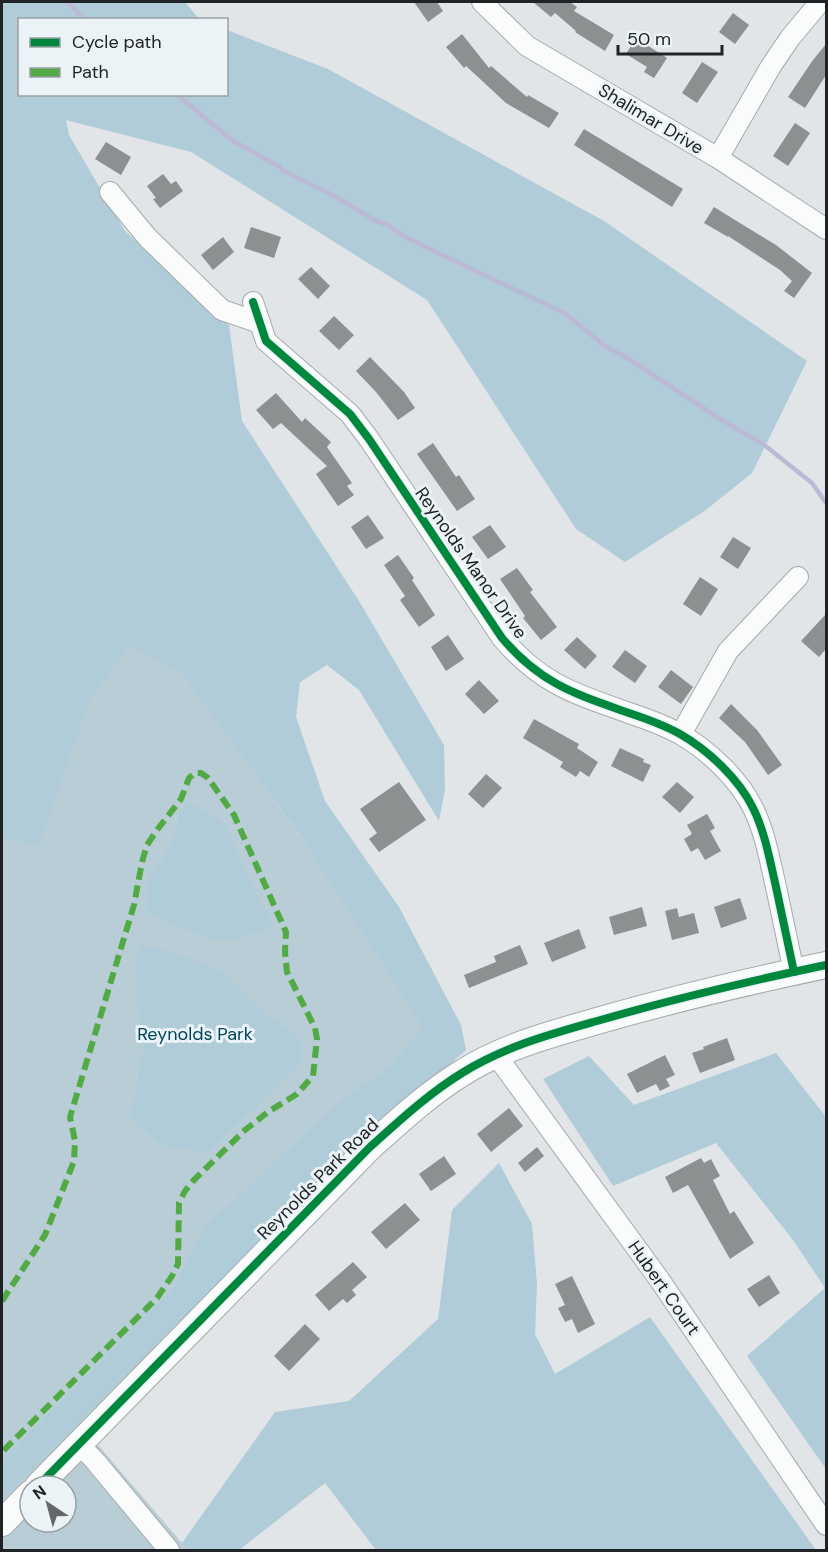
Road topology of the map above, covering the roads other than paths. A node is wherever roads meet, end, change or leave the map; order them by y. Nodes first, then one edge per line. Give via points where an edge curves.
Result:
1 (482, 2) edge
2 (820, 2) edge
3 (718, 158) junction
4 (110, 192) dead end
5 (826, 229) edge
6 (253, 302) dead end
7 (260, 323) junction
8 (798, 577) dead end
9 (681, 734) junction
10 (826, 964) edge
11 (794, 972) junction
12 (496, 1055) junction
13 (79, 1444) junction
14 (50, 1474) edge
15 (18, 1506) edge
16 (2, 1523) edge
17 (826, 1525) edge
18 (169, 1551) edge

1 - 3 street, Shalimar Drive via 527,46
2 - 3 street via 771,66
3 - 5 street, Shalimar Drive
4 - 7 street via 147,237 222,310
6 - 7 street, Reynolds Manor Drive
7 - 9 street, Reynolds Manor Drive via 266,341 350,414 518,657 561,688
8 - 9 street via 728,651
9 - 11 street, Reynolds Manor Drive via 726,772 753,807 770,860
10 - 11 main road, Reynolds Park Road
11 - 12 main road, Reynolds Park Road via 633,1010
12 - 13 main road, Reynolds Park Road via 443,1085 370,1147
12 - 17 street, Hubert Court via 659,1279
13 - 14 main road, Reynolds Park Road
13 - 18 street
15 - 16 main road

